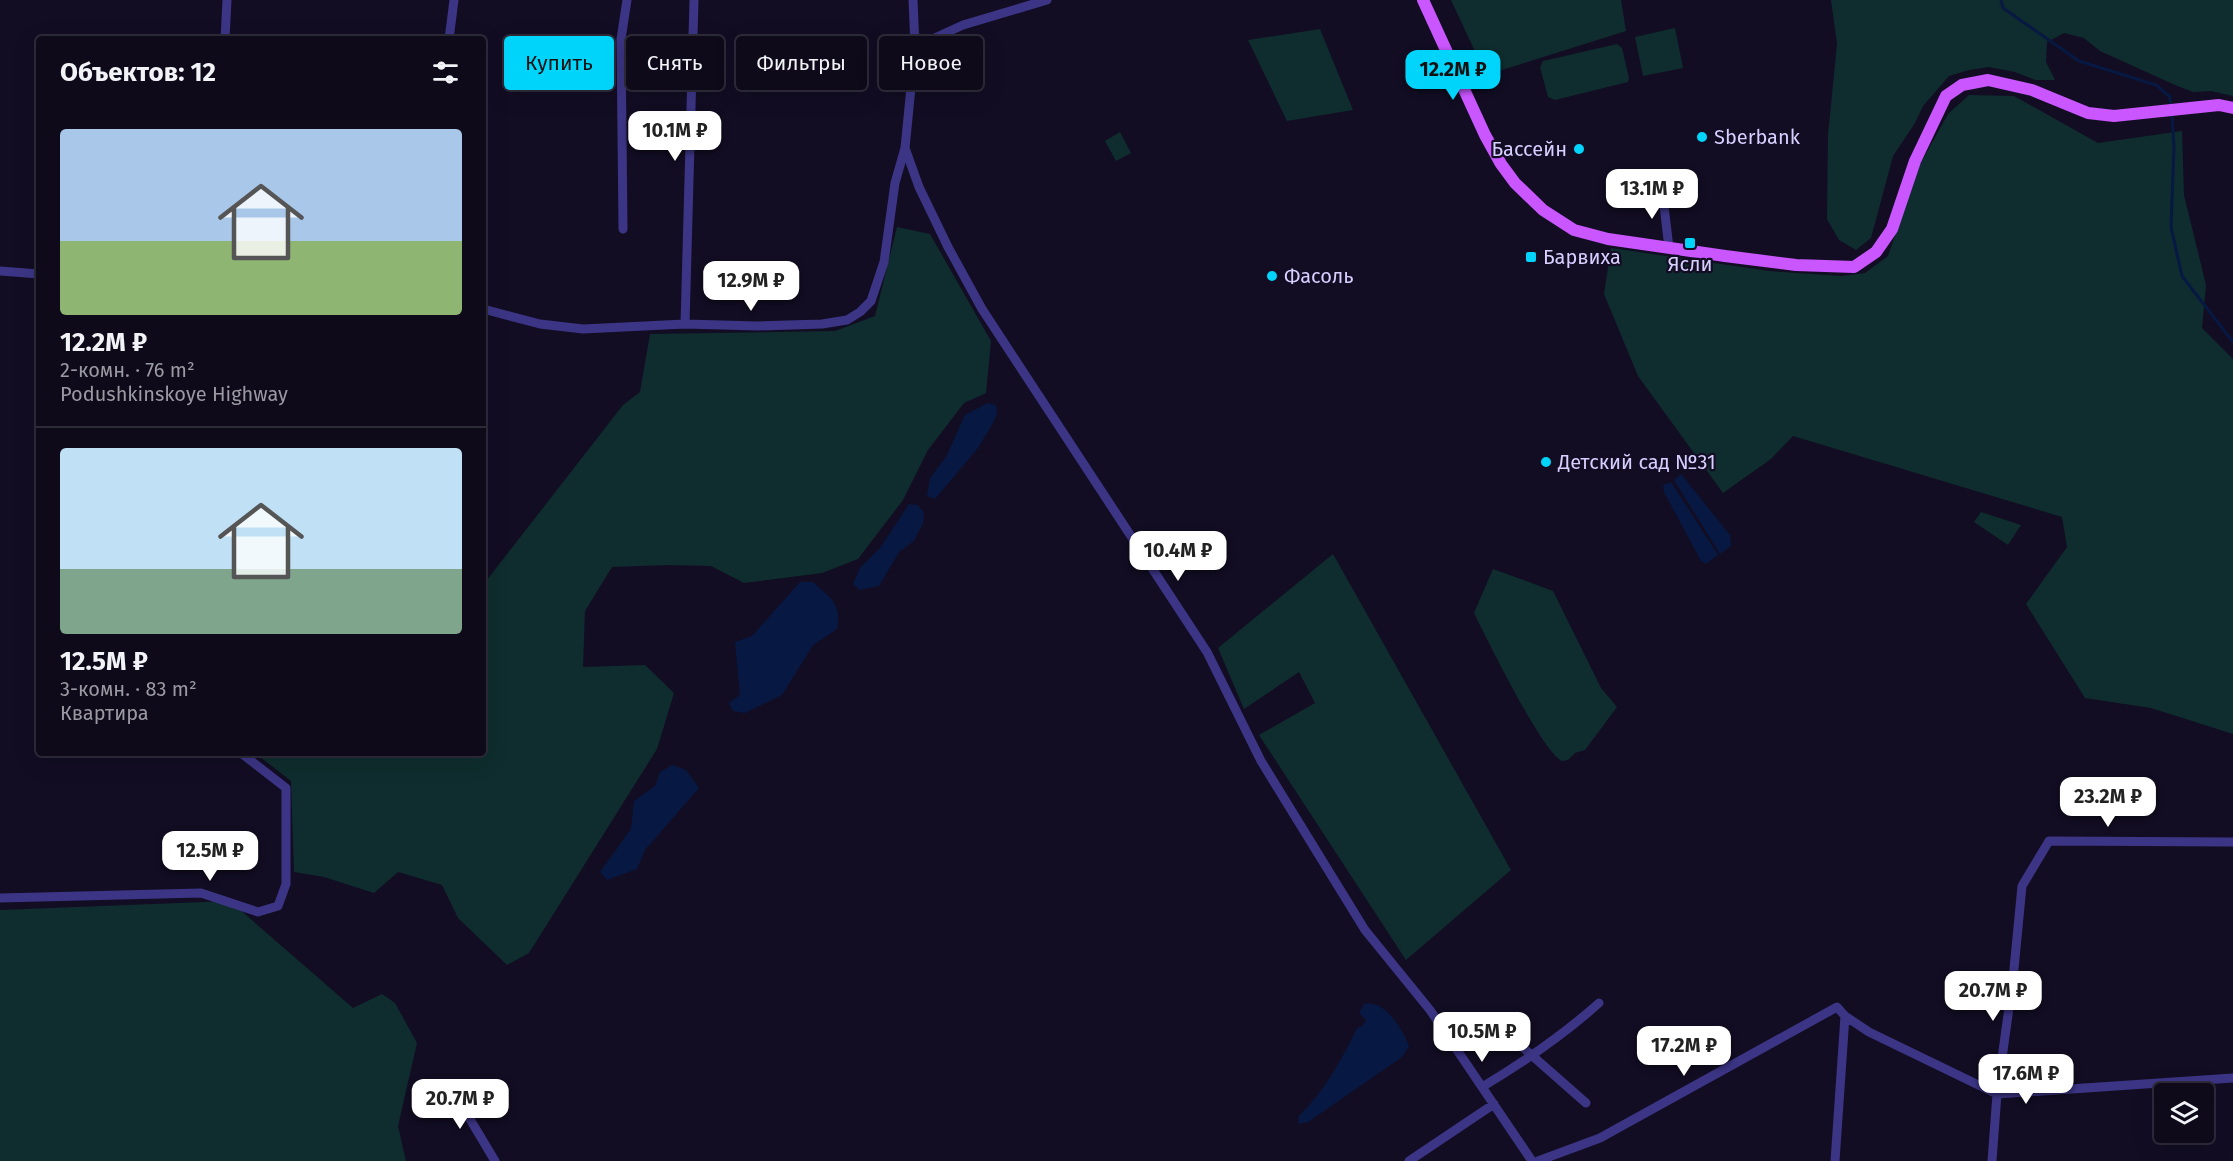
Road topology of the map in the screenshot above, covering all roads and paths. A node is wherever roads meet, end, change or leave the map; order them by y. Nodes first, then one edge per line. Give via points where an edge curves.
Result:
1 (227, 0) edge
2 (454, 0) edge
3 (627, 0) edge
4 (694, 0) edge
5 (914, 0) edge
6 (1047, 0) edge
7 (1423, 0) edge
8 (225, 36) edge
9 (449, 36) edge
10 (915, 36) edge
11 (939, 36) edge
12 (911, 90) edge
13 (2233, 108) edge
14 (905, 148) junction
15 (1662, 189) dead end
16 (623, 229) dead end
17 (1670, 248) junction
18 (0, 271) edge
19 (36, 274) edge
20 (486, 310) edge
21 (685, 324) junction
22 (245, 756) edge
23 (2233, 842) edge
24 (0, 898) edge
25 (1599, 1003) dead end
26 (1845, 1016) junction
27 (1502, 1029) dead end
28 (1533, 1056) junction
29 (2233, 1078) edge
30 (449, 1084) dead end
31 (1482, 1087) junction
32 (1996, 1094) junction
33 (1586, 1103) dead end
34 (1494, 1104) junction
35 (495, 1161) edge
36 (1409, 1161) edge
37 (1532, 1161) edge
38 (1538, 1161) edge
39 (1835, 1161) edge
40 (1992, 1161) edge

1 - 8 street
2 - 9 street
3 - 16 street via 621,39
4 - 21 street
5 - 10 street
6 - 11 street
7 - 17 main road via 1485,135 1515,183 1543,210 1574,230
12 - 14 street
13 - 17 main road via 2219,105 2114,117 2088,113 2032,90 1988,80 1962,85 1946,96 1915,161 1892,229 1876,252 1854,267 1796,265
14 - 21 street via 895,183 884,262 871,301 860,312 847,320 822,324
14 - 31 street via 919,187 982,309 1207,651 1261,761 1365,930 1430,1010
15 - 17 street
18 - 19 street
20 - 21 street via 562,328
22 - 24 street via 286,788 286,884 278,906 258,912 201,893
23 - 32 street via 2049,841 2022,886
25 - 28 street
26 - 32 street via 1869,1032
26 - 38 street via 1837,1007 1600,1138
26 - 39 street
27 - 28 street
28 - 31 street
28 - 33 street
29 - 32 street
30 - 35 street
31 - 34 street
32 - 40 street
34 - 36 street
34 - 37 street

